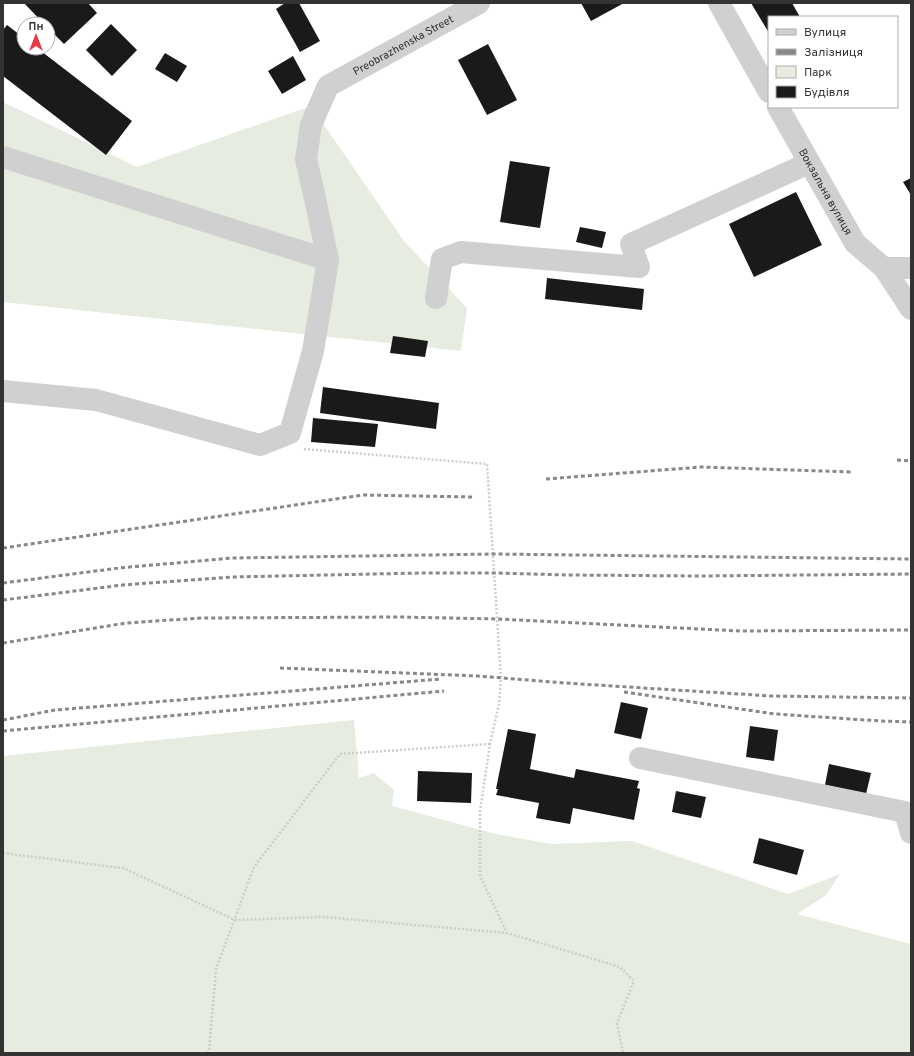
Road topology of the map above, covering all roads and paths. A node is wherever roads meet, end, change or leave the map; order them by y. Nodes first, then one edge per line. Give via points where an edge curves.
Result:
1 (479, 3) edge
2 (719, 3) edge
3 (768, 90) edge
4 (779, 108) edge
5 (3, 157) edge
6 (809, 163) junction
7 (328, 260) junction
8 (884, 268) junction
9 (911, 268) edge
10 (436, 298) dead end
11 (911, 309) edge
12 (3, 390) edge
13 (299, 448) dead end
14 (490, 744) junction
15 (640, 758) dead end
16 (911, 833) edge
17 (3, 853) edge
18 (235, 920) junction
19 (507, 934) junction
20 (207, 1053) edge
21 (623, 1053) edge

1 - 7 street, Preobrazhenska Street via 328,86 311,125 306,160
2 - 3 street
4 - 6 street, Вокзальна вулиця
5 - 7 street
6 - 8 street, Вокзальна вулиця via 855,244
6 - 10 street via 632,244 639,267 461,252 442,259
7 - 12 street via 313,351 290,433 260,445 96,400
8 - 9 street
8 - 11 street, Вокзальна вулиця
13 - 14 path via 487,464 501,678
14 - 18 path via 340,754 254,867
14 - 19 path via 480,811 480,876
15 - 16 street via 906,812
17 - 18 path via 123,868
18 - 19 path via 324,917
18 - 20 path via 216,969
19 - 21 path via 620,967 634,982 617,1023

